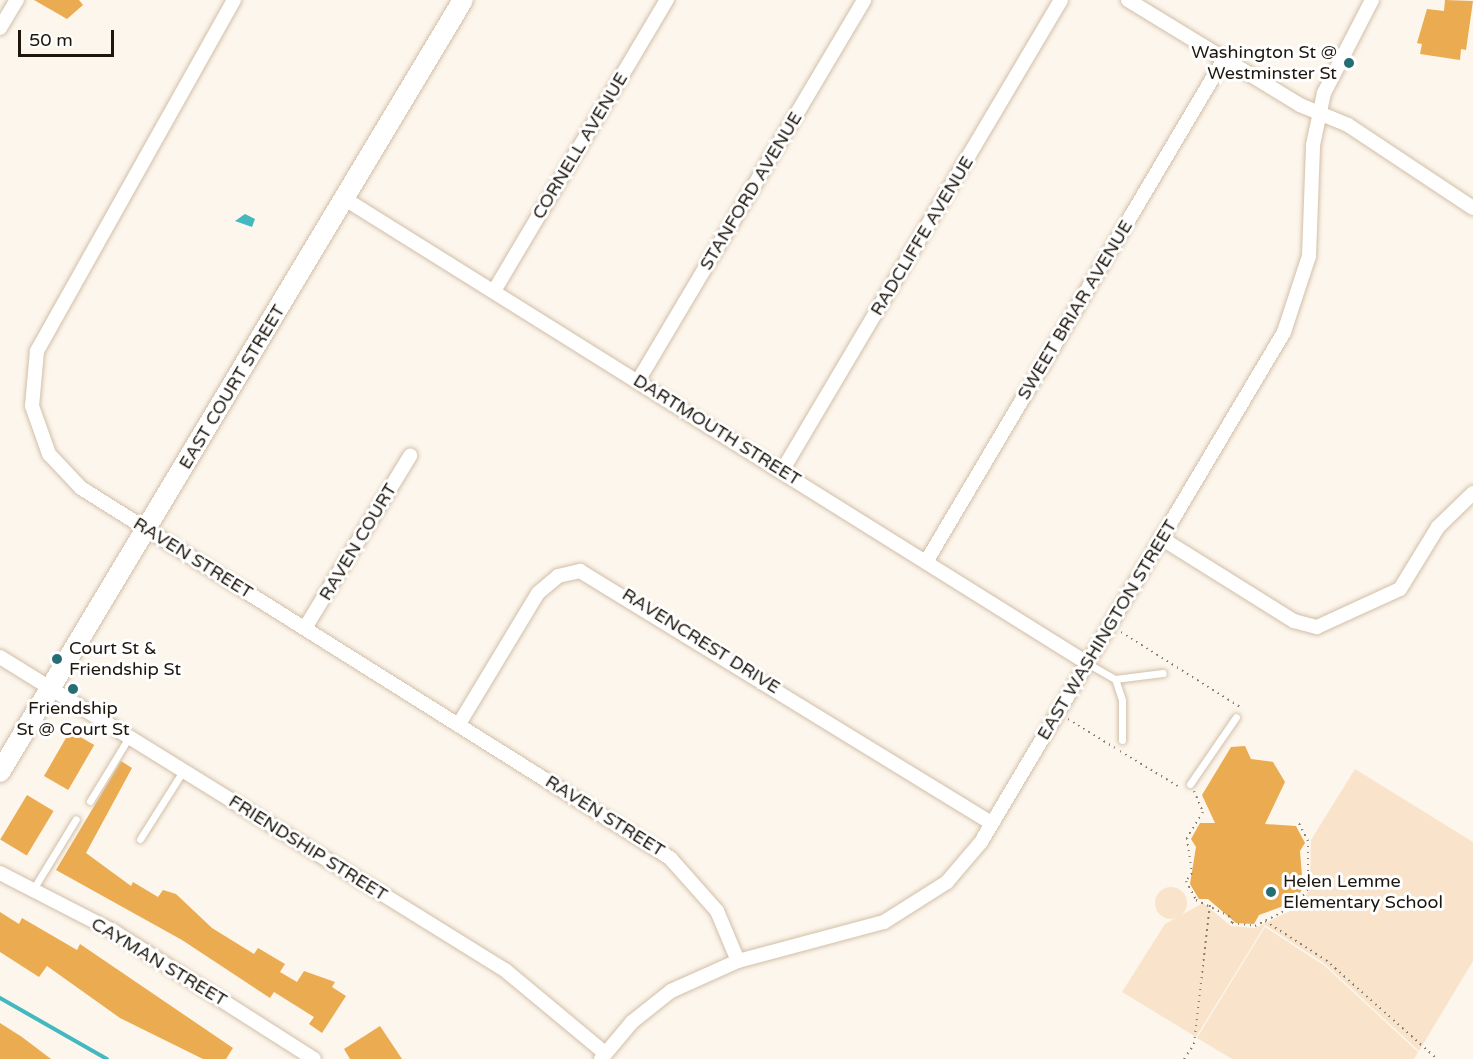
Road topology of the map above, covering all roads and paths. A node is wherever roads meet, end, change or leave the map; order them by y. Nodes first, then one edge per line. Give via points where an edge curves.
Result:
1 (17, 0) edge
2 (234, 0) edge
3 (463, 0) edge
4 (667, 0) edge
5 (864, 0) edge
6 (1061, 0) edge
7 (1128, 0) edge
8 (1372, 0) edge
9 (0, 28) edge
10 (1224, 59) junction
11 (1319, 113) junction
12 (345, 199) junction
13 (1473, 208) edge
14 (494, 291) junction
15 (638, 381) junction
16 (410, 456) dead end
17 (782, 471) junction
18 (1473, 494) edge
19 (146, 529) junction
20 (1161, 538) junction
21 (926, 562) junction
22 (305, 628) junction
23 (1118, 631) dead end
24 (0, 657) edge
25 (1087, 663) junction
26 (1163, 673) dead end
27 (1115, 679) junction
28 (50, 689) junction
29 (1236, 717) joint
30 (1067, 718) dead end
31 (459, 724) junction
32 (129, 737) junction
33 (1122, 741) dead end
34 (183, 771) junction
35 (0, 772) edge
36 (1190, 784) joint
37 (1197, 798) junction
38 (90, 801) dead end
39 (76, 819) dead end
40 (992, 823) junction
41 (1299, 823) dead end
42 (140, 839) dead end
43 (0, 873) edge
44 (32, 891) junction
45 (1210, 904) junction
46 (1265, 921) junction
47 (738, 961) junction
48 (603, 1056) edge
49 (314, 1059) edge
50 (1184, 1059) edge
51 (1437, 1059) edge

1 - 9 street
2 - 19 street, RAVEN STREET via 44,335 33,368 32,406 49,454 81,488
3 - 12 street, EAST COURT STREET
4 - 14 street, CORNELL AVENUE
5 - 15 street, STANFORD AVENUE
6 - 17 street, RADCLIFFE AVENUE
7 - 10 street
8 - 11 street, EAST WASHINGTON STREET via 1333,70
10 - 11 street
10 - 21 street, SWEET BRIAR AVENUE
11 - 13 street via 1348,125
11 - 20 street, EAST WASHINGTON STREET via 1311,176 1311,247 1295,307
12 - 14 street, DARTMOUTH STREET
12 - 19 street, EAST COURT STREET
14 - 15 street, DARTMOUTH STREET
15 - 17 street, DARTMOUTH STREET
16 - 22 street, RAVEN COURT
17 - 21 street, DARTMOUTH STREET
18 - 20 street via 1438,527 1400,589 1317,627 1294,621
19 - 22 street, RAVEN STREET
19 - 28 street, EAST COURT STREET
20 - 25 street, EAST WASHINGTON STREET
21 - 25 street, DARTMOUTH STREET
22 - 31 street, RAVEN STREET
23 - 29 path via 1242,708
24 - 28 street, FRIENDSHIP STREET
25 - 27 lane
25 - 40 street, EAST WASHINGTON STREET
26 - 27 lane
27 - 33 lane via 1122,700
28 - 32 street, FRIENDSHIP STREET
28 - 35 street, EAST COURT STREET
29 - 36 lane
30 - 37 path
31 - 40 street, RAVENCREST DRIVE via 538,593 558,576 580,571
31 - 47 street, RAVEN STREET via 670,858 717,911
32 - 34 street, FRIENDSHIP STREET
32 - 38 lane
34 - 42 lane
34 - 48 street, FRIENDSHIP STREET via 505,970
36 - 37 path
37 - 45 path via 1203,812 1187,838 1192,873 1186,881 1196,900
39 - 44 lane
40 - 47 street, EAST WASHINGTON STREET via 960,867 910,909 863,930
41 - 46 path via 1308,841 1308,889 1296,905
43 - 44 street, CAYMAN STREET
44 - 49 street, CAYMAN STREET via 113,931
45 - 46 path via 1232,923
45 - 50 path via 1194,1044
46 - 51 path via 1326,960
47 - 48 street, EAST WASHINGTON STREET via 671,991 632,1022

